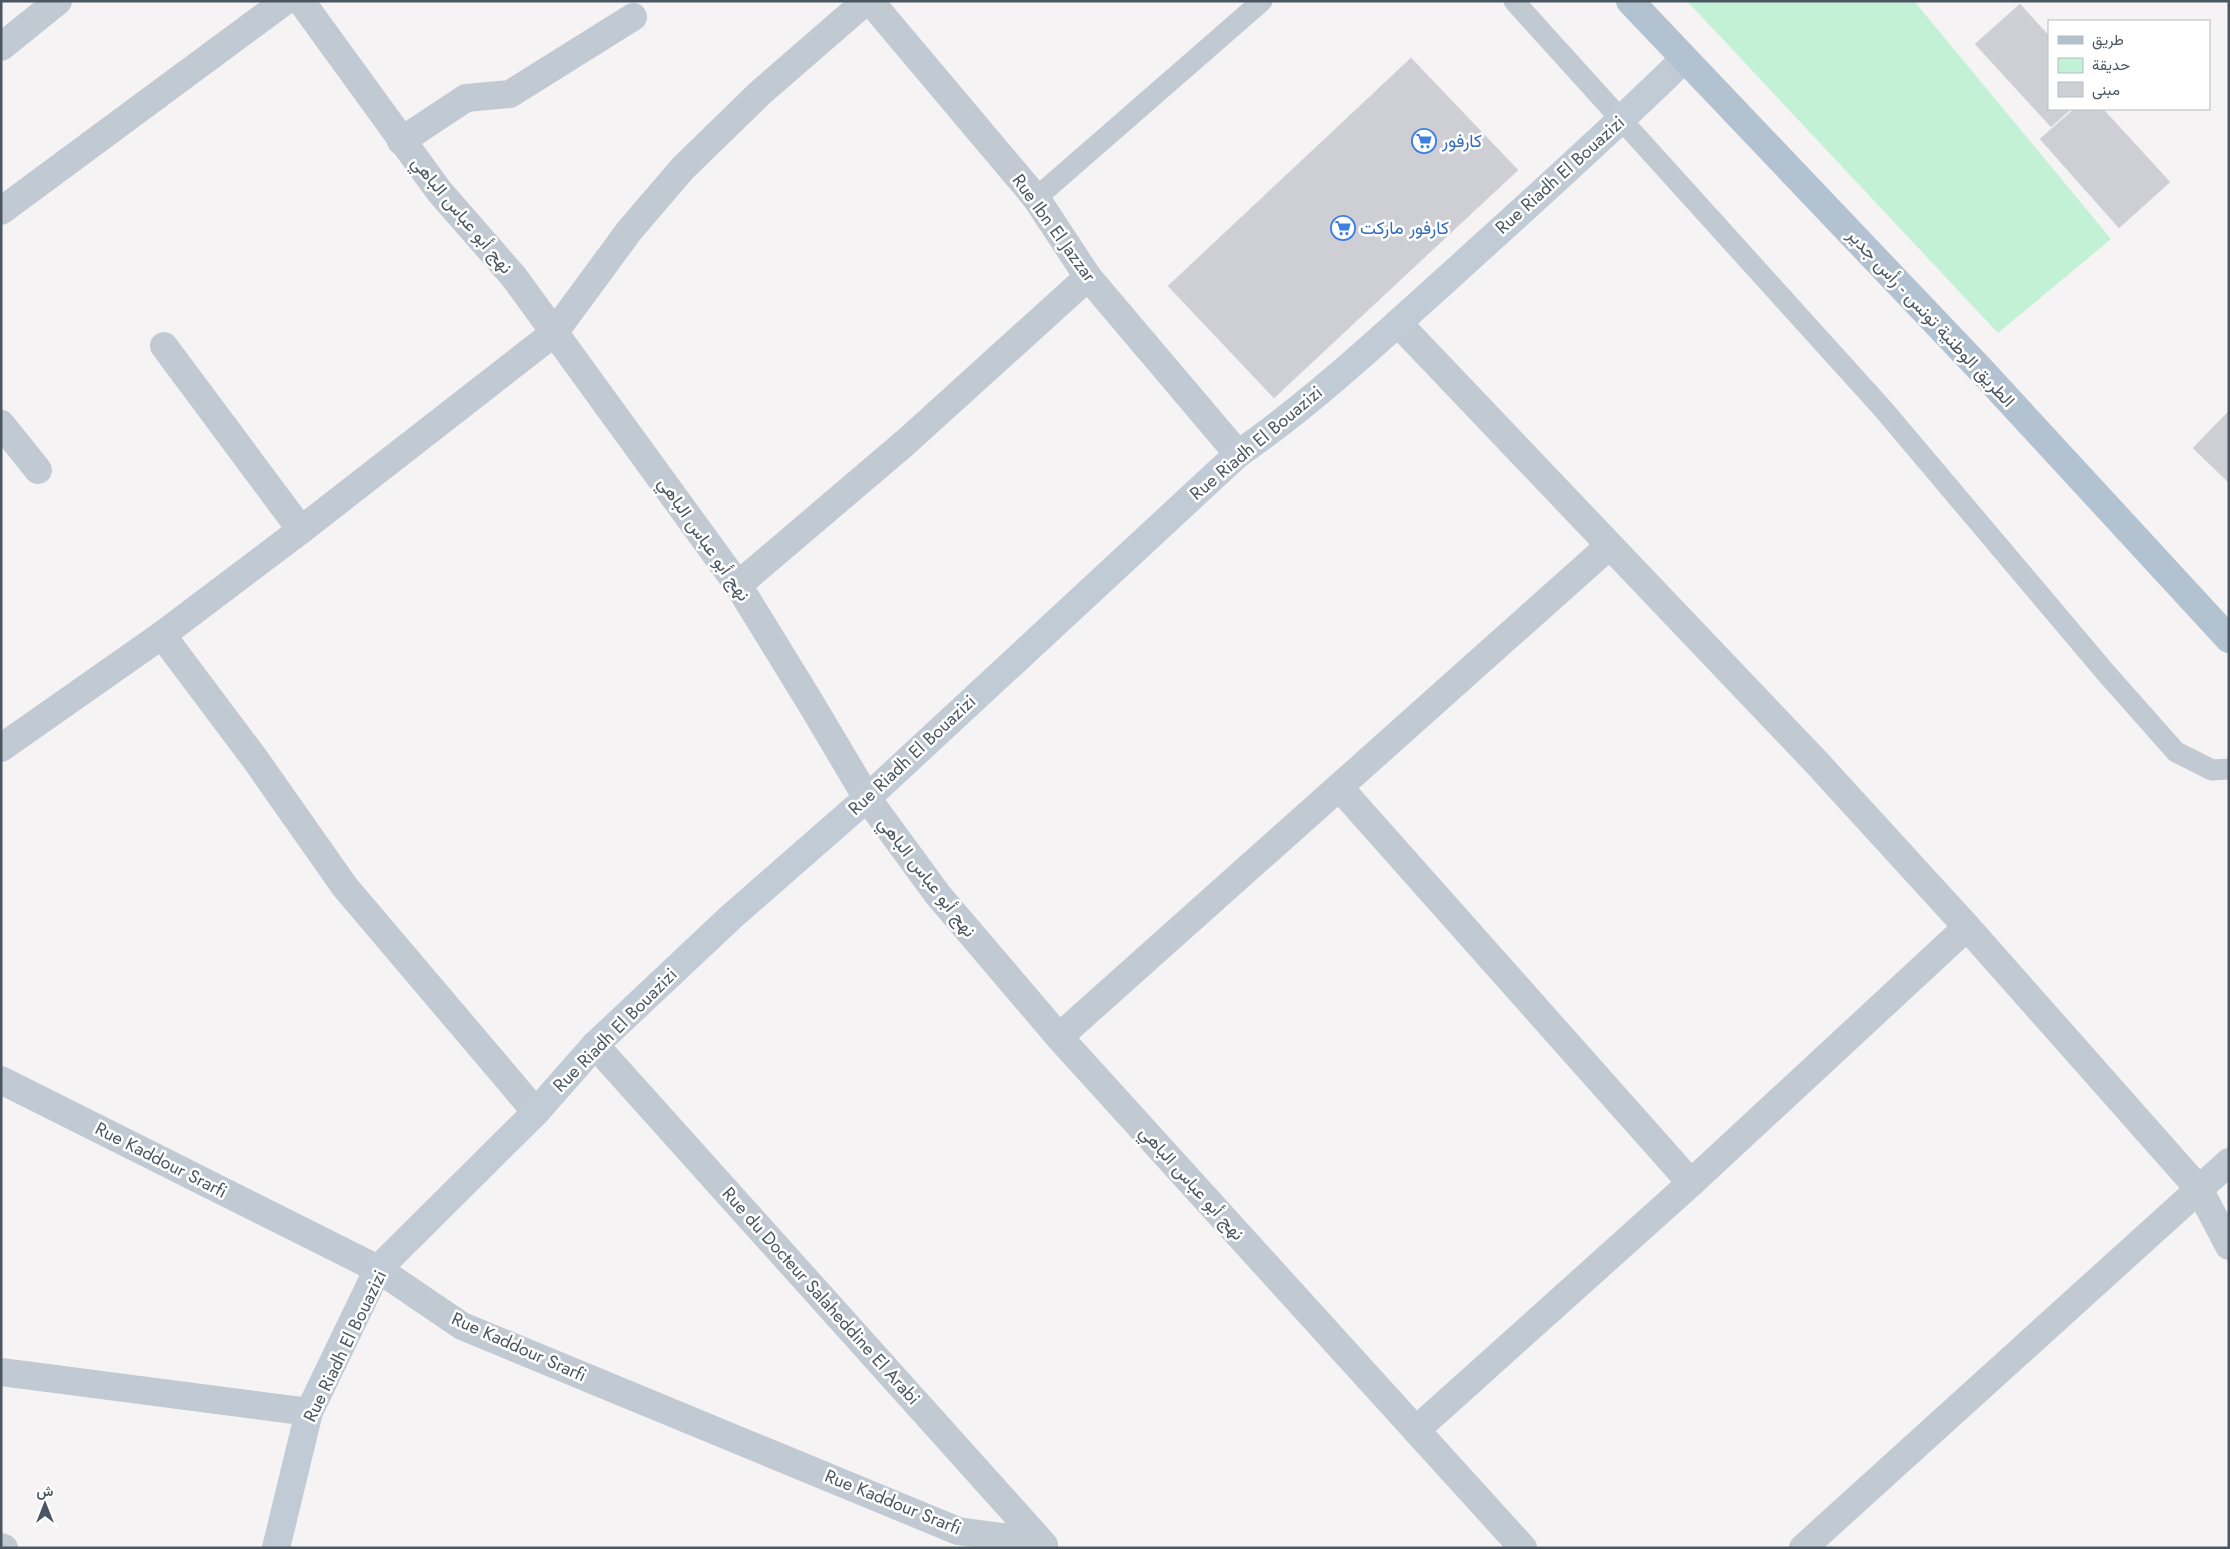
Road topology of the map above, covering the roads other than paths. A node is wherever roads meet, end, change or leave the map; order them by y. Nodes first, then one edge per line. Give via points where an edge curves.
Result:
1 (58, 1) edge
2 (285, 1) edge
3 (300, 1) edge
4 (868, 1) edge
5 (1262, 1) edge
6 (1514, 1) edge
7 (1630, 1) edge
8 (633, 17) dead end
9 (1, 46) edge
10 (1684, 59) junction
11 (1622, 119) junction
12 (401, 141) junction
13 (1036, 198) junction
14 (1, 211) edge
15 (1088, 277) junction
16 (1398, 323) junction
17 (554, 333) junction
18 (164, 346) dead end
19 (1, 424) edge
20 (1238, 454) junction
21 (38, 470) dead end
22 (301, 530) junction
23 (1609, 546) junction
24 (738, 585) junction
25 (162, 635) junction
26 (2229, 638) edge
27 (1, 748) edge
28 (2229, 769) edge
29 (1339, 787) junction
30 (867, 798) junction
31 (1967, 927) junction
32 (1059, 1037) junction
33 (596, 1045) junction
34 (1, 1080) edge
35 (536, 1112) junction
36 (2229, 1162) edge
37 (1691, 1183) junction
38 (2199, 1189) junction
39 (2229, 1246) edge
40 (378, 1269) junction
41 (1, 1372) edge
42 (309, 1412) junction
43 (1416, 1430) junction
44 (1038, 1544) edge
45 (276, 1548) edge
46 (1523, 1548) edge
47 (1803, 1548) edge

1 - 9 street
2 - 14 street
3 - 12 street, نهج أبو عباس الباهي
4 - 13 street, Rue Ibn El Jazzar
4 - 17 street via 760,92 683,168 629,231
5 - 13 lane
6 - 11 lane
7 - 10 main road, الطريق الوطنية تونس - رأس جدير
8 - 12 street via 510,94 466,98
10 - 11 street, Rue Riadh El Bouazizi
10 - 26 main road, الطريق الوطنية تونس - رأس جدير via 1981,370
11 - 16 street, Rue Riadh El Bouazizi
11 - 28 lane via 1883,409 2106,674 2176,752 2212,770
12 - 17 street, نهج أبو عباس الباهي via 439,191 514,277
13 - 15 street, Rue Ibn El Jazzar
15 - 20 street, Rue Ibn El Jazzar
15 - 24 street via 906,442
16 - 20 street, Rue Riadh El Bouazizi via 1276,428
16 - 23 street
17 - 22 street
17 - 24 street, نهج أبو عباس الباهي
18 - 22 street
19 - 21 street
20 - 30 street, Rue Riadh El Bouazizi
22 - 25 street
23 - 29 street
23 - 31 street via 1818,764
24 - 30 street, نهج أبو عباس الباهي
25 - 27 street
25 - 35 street via 345,887
29 - 32 street
29 - 37 street
30 - 32 street, نهج أبو عباس الباهي via 938,895
30 - 33 street, Rue Riadh El Bouazizi via 731,917
31 - 37 street
31 - 38 street
32 - 43 street, نهج أبو عباس الباهي
33 - 35 street, Rue Riadh El Bouazizi
33 - 44 street, Rue du Docteur Salaheddine El Arabi
34 - 40 street, Rue Kaddour Srarfi
35 - 40 street, Rue Riadh El Bouazizi
36 - 38 street
37 - 43 street
38 - 39 street
38 - 47 street
40 - 42 street, Rue Riadh El Bouazizi
40 - 44 street, Rue Kaddour Srarfi via 462,1326 958,1531
41 - 42 street
42 - 45 street, Rue Riadh El Bouazizi
43 - 46 street, نهج أبو عباس الباهي

